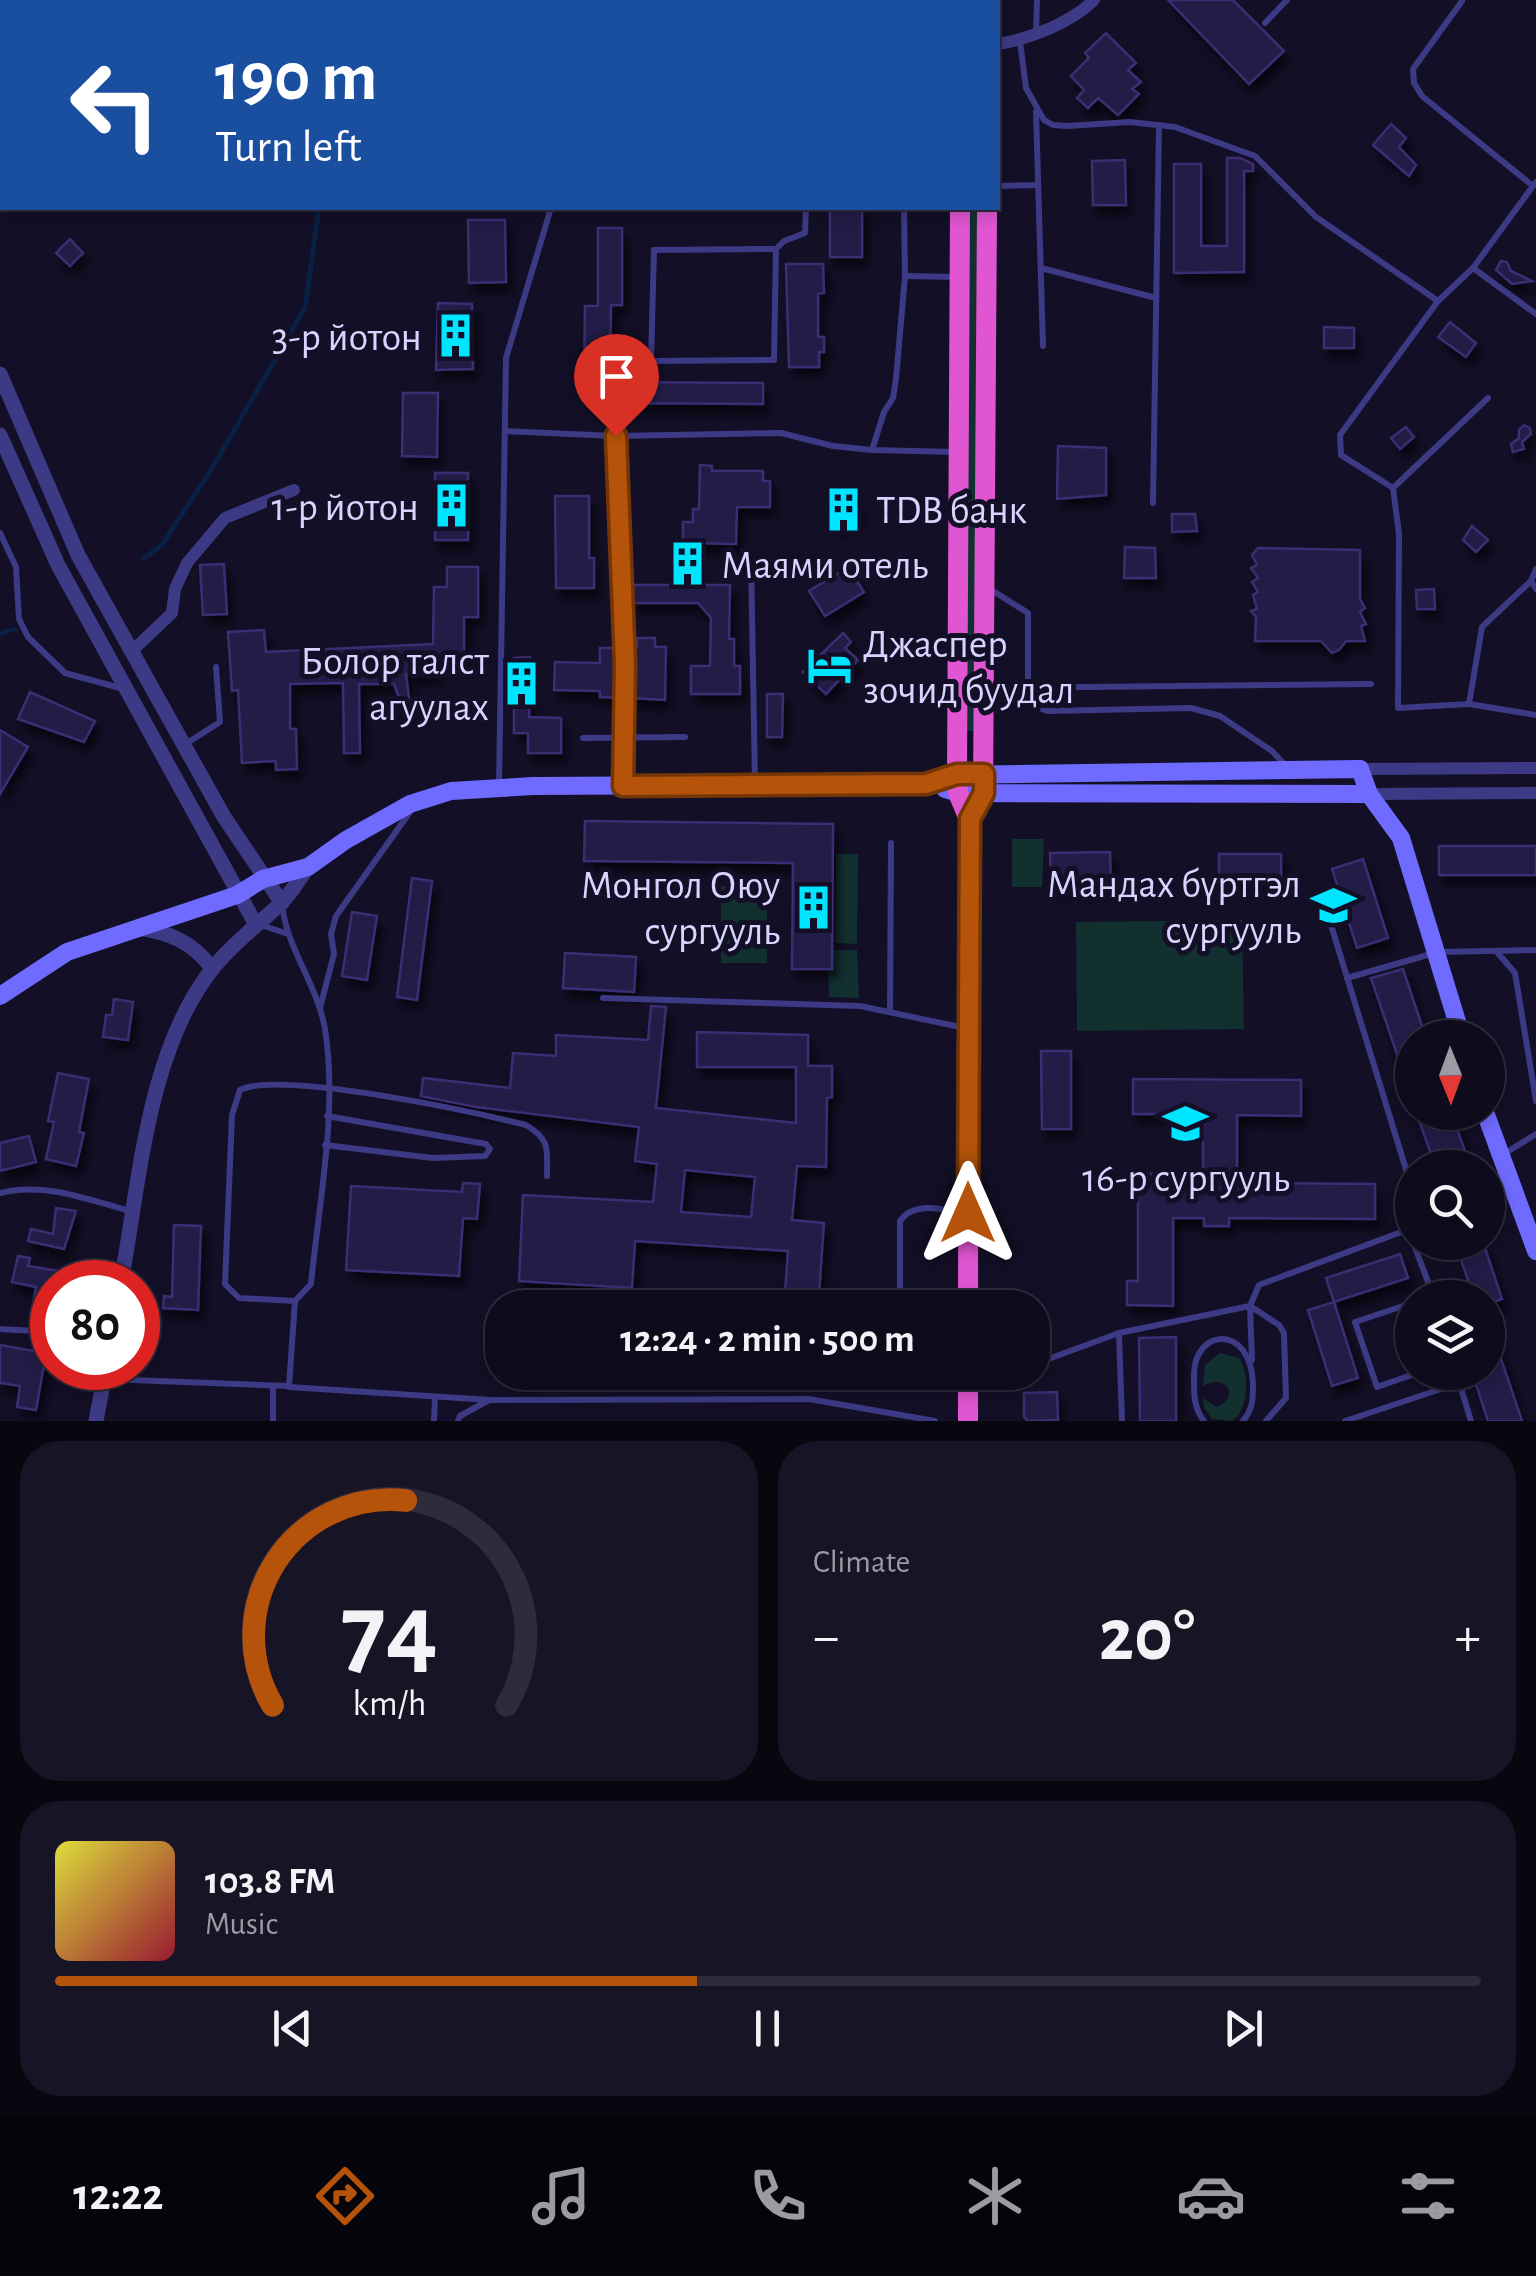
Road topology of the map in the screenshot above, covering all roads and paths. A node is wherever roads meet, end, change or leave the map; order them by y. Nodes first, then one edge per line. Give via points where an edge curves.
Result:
1 (1038, 0) edge
2 (1094, 0) edge
3 (1288, 0) edge
4 (1462, 1) edge
5 (1265, 24) dead end
6 (1036, 32) junction
7 (1020, 40) junction
8 (1000, 44) edge
9 (1036, 110) junction
10 (1159, 126) junction
11 (1534, 184) edge
12 (1038, 185) junction
13 (1000, 186) edge
14 (550, 210) edge
15 (806, 210) edge
16 (904, 210) edge
17 (960, 210) edge
18 (988, 210) edge
19 (776, 249) junction
20 (1041, 268) junction
21 (1473, 268) junction
22 (904, 276) junction
23 (959, 277) junction
24 (1156, 298) junction
25 (1438, 301) junction
26 (1536, 314) edge
27 (1043, 346) dead end
28 (0, 374) edge
29 (1488, 398) dead end
30 (505, 431) junction
31 (0, 436) edge
32 (616, 436) junction
33 (872, 450) junction
34 (958, 452) junction
35 (1394, 488) junction
36 (294, 490) dead end
37 (1153, 503) dead end
38 (0, 533) edge
39 (751, 558) dead end
40 (1536, 568) edge
41 (1534, 585) edge
42 (985, 587) junction
43 (131, 652) junction
44 (216, 667) dead end
45 (1371, 684) dead end
46 (984, 688) junction
47 (1028, 688) junction
48 (125, 690) junction
49 (1469, 704) junction
50 (1536, 716) edge
51 (686, 736) dead end
52 (623, 737) junction
53 (583, 738) dead end
54 (184, 746) junction
55 (1360, 768) junction
56 (1536, 768) edge
57 (1289, 770) junction
58 (984, 783) junction
59 (957, 784) junction
60 (756, 785) junction
61 (623, 786) junction
62 (498, 788) junction
63 (1536, 793) edge
64 (1369, 794) junction
65 (418, 801) junction
66 (970, 819) junction
67 (891, 842) dead end
68 (308, 867) junction
69 (264, 879) junction
70 (237, 895) junction
71 (282, 903) junction
72 (256, 923) junction
73 (1331, 925) dead end
74 (135, 927) junction
75 (285, 933) junction
76 (1536, 950) edge
77 (1496, 951) junction
78 (1438, 952) junction
79 (212, 968) junction
80 (1347, 978) junction
81 (4, 987) edge
82 (604, 998) dead end
83 (320, 1009) junction
84 (890, 1012) junction
85 (1457, 1020) edge
86 (969, 1029) junction
87 (330, 1088) junction
88 (1536, 1101) edge
89 (328, 1116) junction
90 (1536, 1134) edge
91 (324, 1145) junction
92 (1400, 1150) edge
93 (1505, 1153) edge
94 (1505, 1167) edge
95 (547, 1176) dead end
96 (1513, 1188) junction
97 (1505, 1191) edge
98 (0, 1193) edge
99 (134, 1212) junction
100 (968, 1213) junction
101 (1395, 1235) edge
102 (1536, 1251) edge
103 (125, 1260) edge
104 (900, 1290) edge
105 (968, 1290) edge
106 (295, 1301) junction
107 (1250, 1306) junction
108 (1395, 1309) edge
109 (0, 1330) edge
110 (30, 1331) edge
111 (1120, 1333) junction
112 (1050, 1358) edge
113 (1252, 1371) junction
114 (160, 1377) edge
115 (1395, 1380) edge
116 (273, 1386) junction
117 (289, 1386) junction
118 (101, 1390) edge
119 (968, 1390) edge
120 (1438, 1390) edge
121 (1461, 1390) edge
122 (435, 1397) junction
123 (490, 1400) junction
124 (1194, 1403) junction
125 (96, 1421) edge
126 (273, 1421) edge
127 (434, 1421) edge
128 (458, 1421) edge
129 (936, 1421) edge
130 (968, 1421) edge
131 (1122, 1421) edge
132 (1194, 1421) edge
133 (1204, 1421) edge
134 (1243, 1421) edge
135 (1266, 1421) edge
136 (1345, 1421) edge
137 (1471, 1421) edge

1 - 6 lane
2 - 6 street
3 - 5 lane
4 - 11 lane via 1413,69 1414,82 1422,96
6 - 7 street
7 - 8 street
7 - 9 lane
9 - 10 lane via 1053,125
9 - 12 lane
10 - 24 lane
10 - 25 lane via 1255,156 1316,216
11 - 21 lane
12 - 13 lane
12 - 20 lane
14 - 30 lane via 506,358
15 - 19 lane via 806,234
16 - 22 lane
17 - 23 highway
18 - 42 highway
19 - 19 lane via 774,360 651,361 654,250
20 - 24 lane
20 - 27 lane
21 - 25 lane
21 - 26 lane
22 - 23 lane
22 - 33 lane via 893,398
23 - 34 highway
24 - 37 lane
25 - 35 lane via 1340,435 1342,455
28 - 43 street via 78,555
29 - 35 lane
30 - 32 lane
30 - 62 lane
31 - 48 street
32 - 33 lane via 781,433
32 - 52 lane
33 - 34 lane
34 - 59 highway
35 - 49 lane via 1398,708
36 - 43 street via 226,518 186,564 172,613
38 - 48 lane via 16,568 22,630 65,673
39 - 60 lane
40 - 41 lane
41 - 49 lane via 1482,626
42 - 46 highway
42 - 47 lane via 1028,613
43 - 54 street
44 - 54 lane via 220,722
45 - 47 lane
46 - 47 lane
46 - 58 highway
47 - 57 lane via 1036,706 1047,711 1191,708 1220,716
48 - 70 street
49 - 50 lane
51 - 52 lane
52 - 53 lane
52 - 61 lane
54 - 69 street
55 - 56 street
55 - 57 main road
55 - 64 main road
57 - 58 main road
58 - 59 main road
58 - 64 main road
58 - 66 highway
59 - 60 main road
59 - 66 highway
60 - 61 main road
61 - 62 main road
62 - 65 main road via 451,790
63 - 64 street
64 - 78 main road via 1401,838
65 - 68 main road
65 - 83 lane via 336,916
66 - 86 highway
67 - 84 lane
68 - 69 main road
68 - 71 street
69 - 70 main road
69 - 71 street
70 - 72 street
70 - 74 main road
71 - 72 street
71 - 75 lane
72 - 75 lane
72 - 79 street
73 - 80 lane
74 - 79 street via 179,937
74 - 81 main road via 66,952
75 - 83 lane
76 - 77 lane
77 - 78 lane
77 - 88 lane via 1515,972
78 - 80 lane
78 - 85 main road
79 - 99 street via 164,1061
80 - 92 lane
82 - 84 lane
83 - 87 lane
84 - 86 lane
86 - 100 highway
87 - 89 lane
87 - 95 lane via 526,1126 547,1146
87 - 106 lane via 252,1084 234,1099 225,1284 239,1298
89 - 91 lane
89 - 91 lane via 490,1149 486,1156 433,1158
90 - 93 lane
91 - 106 lane via 310,1284
94 - 96 main road
96 - 97 lane
96 - 102 main road
98 - 99 lane via 52,1189
99 - 103 street
100 - 104 lane via 905,1213
100 - 105 highway
101 - 107 lane via 1260,1285
106 - 117 lane
107 - 111 lane
107 - 113 lane
107 - 135 lane via 1284,1333 1286,1398
108 - 115 lane via 1355,1322 1377,1386
109 - 110 lane
111 - 112 lane
111 - 131 lane
113 - 124 lane via 1241,1346 1222,1340 1204,1346 1194,1363
113 - 134 lane via 1253,1401
114 - 116 lane
116 - 117 lane
116 - 126 lane
117 - 122 lane
118 - 125 street
119 - 130 highway
120 - 136 lane
121 - 137 lane
122 - 123 lane
122 - 127 lane
123 - 128 lane
123 - 129 lane via 809,1399
124 - 132 lane
124 - 133 lane

